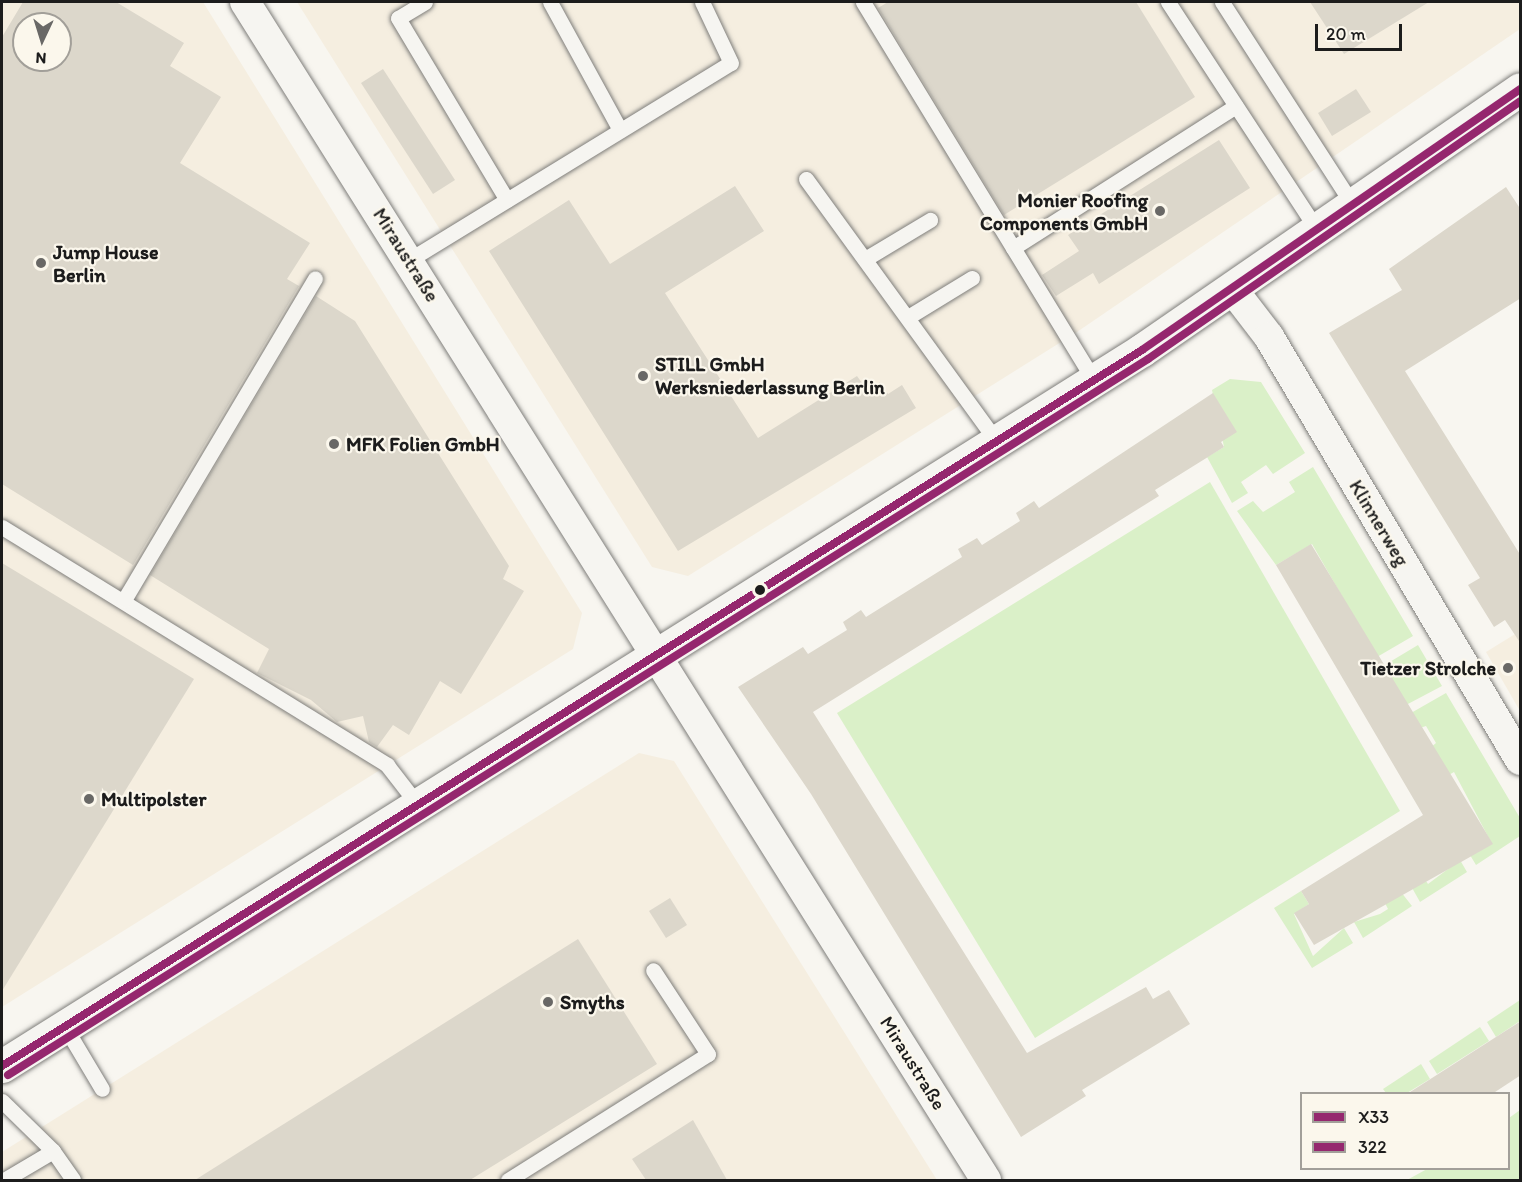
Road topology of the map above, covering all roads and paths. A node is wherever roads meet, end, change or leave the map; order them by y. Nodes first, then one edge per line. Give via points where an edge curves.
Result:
1 (248, 2) edge
2 (425, 2) edge
3 (550, 2) edge
4 (702, 2) edge
5 (863, 2) edge
6 (1167, 2) edge
7 (1222, 2) edge
8 (1521, 89) edge
9 (1236, 106) junction
10 (620, 130) junction
11 (806, 179) dead end
12 (507, 200) junction
13 (1353, 205) junction
14 (930, 220) dead end
15 (1318, 231) junction
16 (1013, 248) junction
17 (865, 259) junction
18 (409, 260) junction
19 (315, 278) dead end
20 (972, 278) dead end
21 (1233, 290) junction
22 (908, 317) junction
23 (1094, 381) junction
24 (997, 442) junction
25 (2, 527) edge
26 (124, 600) junction
27 (658, 656) junction
28 (1521, 760) edge
29 (418, 805) junction
30 (653, 970) dead end
31 (65, 1027) junction
32 (2, 1066) edge
33 (102, 1089) dead end
34 (2, 1101) edge
35 (53, 1150) junction
36 (4, 1180) edge
37 (73, 1180) edge
38 (508, 1180) edge
39 (986, 1180) edge

1 - 18 street, Miraustraße
2 - 12 lane via 398,18
3 - 10 lane
4 - 10 lane via 731,63
5 - 16 lane
6 - 9 lane
7 - 13 lane
8 - 13 main road
9 - 15 lane
9 - 16 lane
10 - 12 lane
11 - 17 lane
12 - 18 lane
13 - 15 main road
14 - 17 lane
15 - 21 main road
16 - 23 lane
17 - 22 lane
18 - 27 street, Miraustraße
19 - 26 lane
20 - 22 lane
21 - 23 main road
21 - 28 street, Klinnerweg via 1269,338
22 - 24 lane
23 - 24 main road
24 - 27 main road
25 - 26 lane
26 - 29 lane via 387,765
27 - 29 main road
27 - 39 street, Miraustraße
29 - 31 main road
30 - 38 lane via 708,1054
31 - 32 main road
31 - 33 lane
34 - 35 lane
35 - 36 lane
35 - 37 lane

